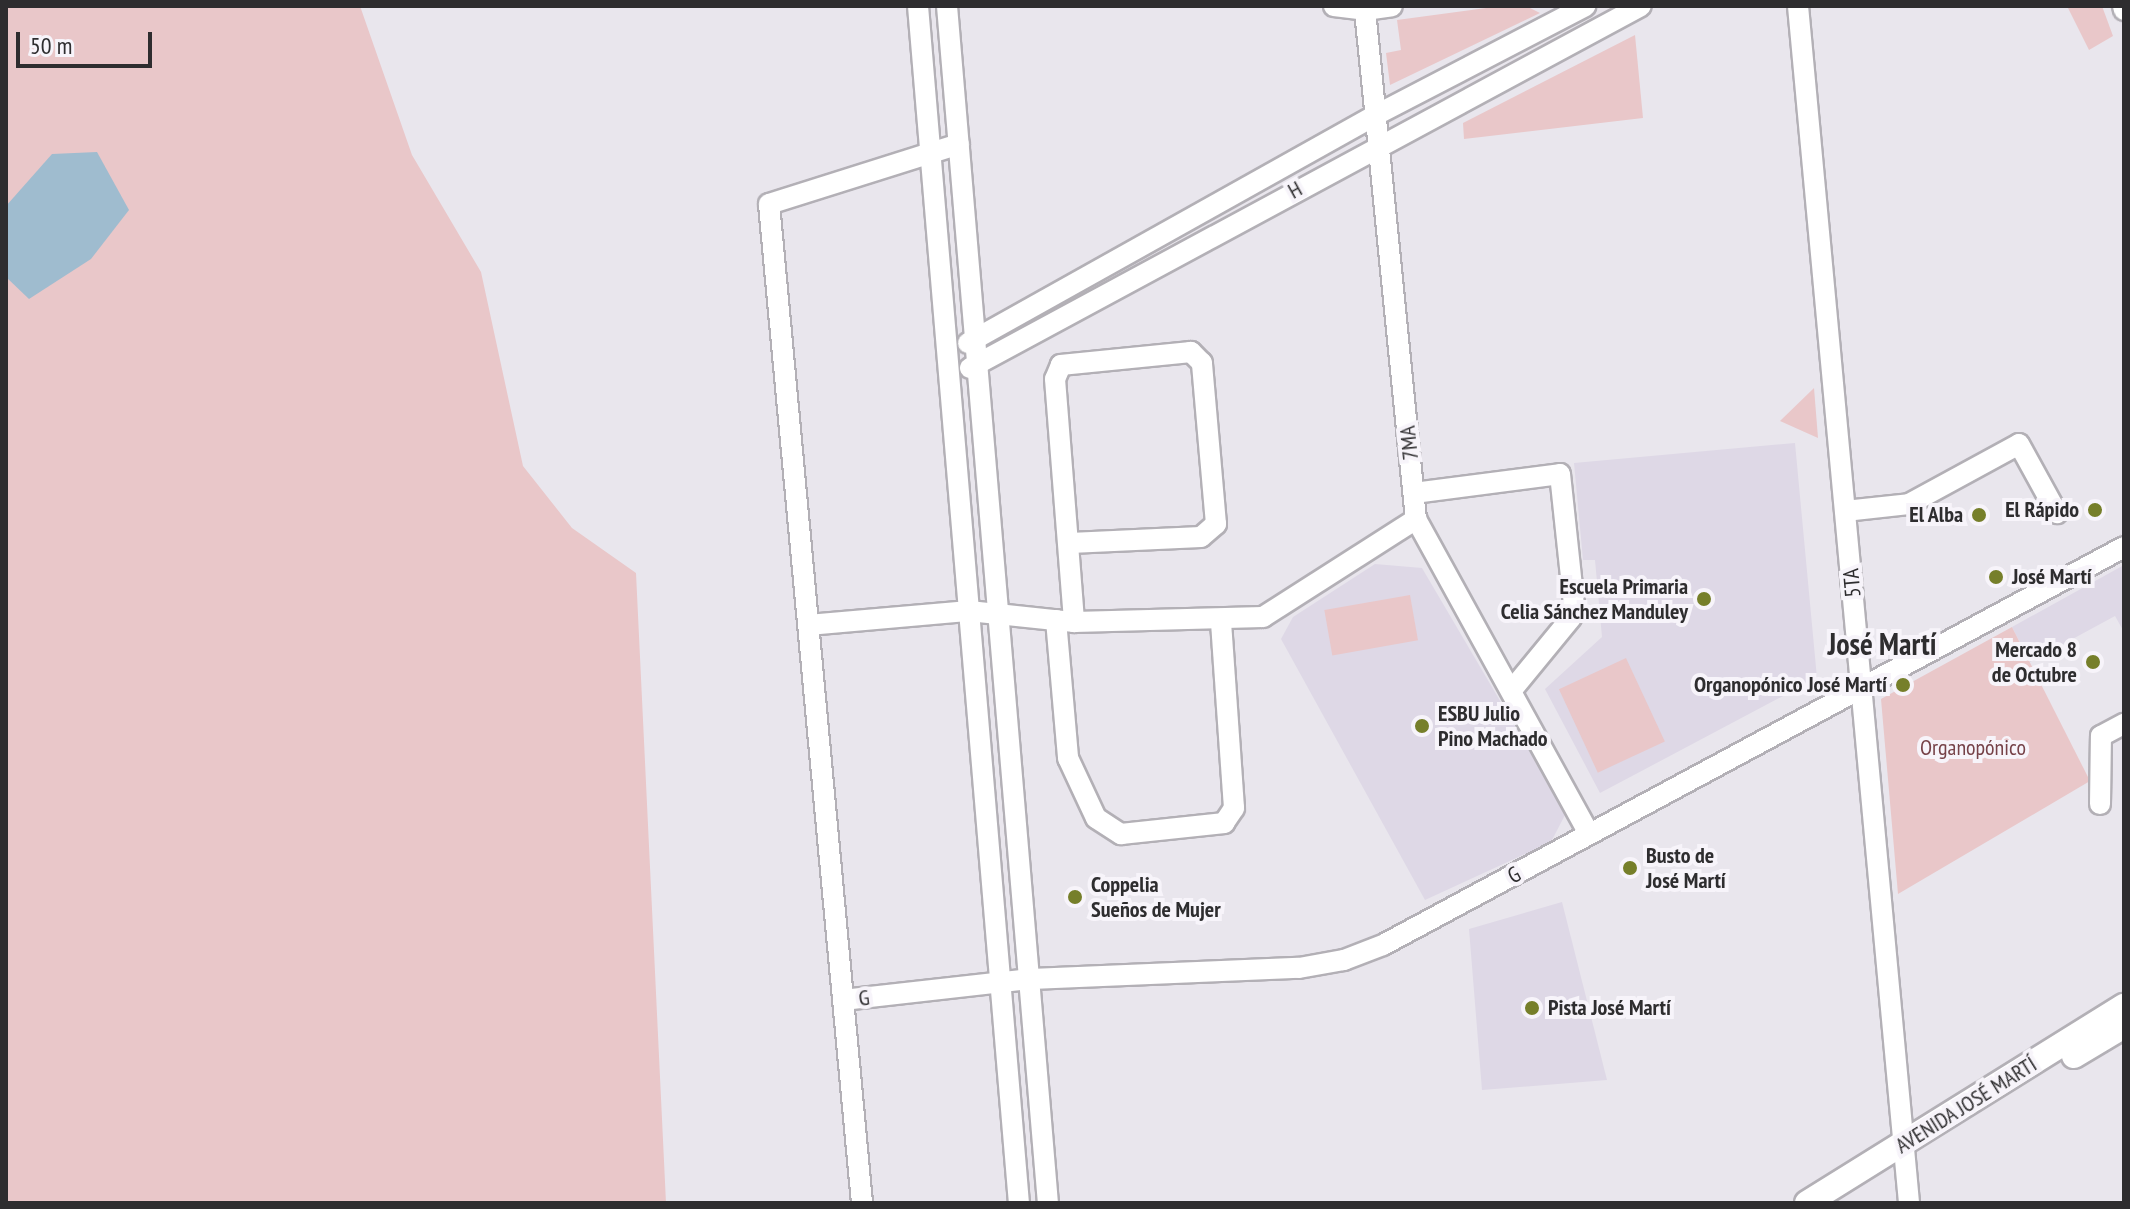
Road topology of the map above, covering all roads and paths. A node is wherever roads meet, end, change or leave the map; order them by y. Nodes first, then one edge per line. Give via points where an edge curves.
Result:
1 (918, 6) edge
2 (947, 6) edge
3 (1334, 6) edge
4 (1392, 6) edge
5 (1586, 6) edge
6 (1641, 6) edge
7 (1798, 6) edge
8 (1365, 10) junction
9 (1590, 32) junction
10 (1376, 115) junction
11 (1379, 143) junction
12 (959, 144) junction
13 (931, 153) junction
14 (977, 342) junction
15 (948, 345) junction
16 (979, 368) junction
17 (950, 370) junction
18 (1414, 493) junction
19 (1845, 511) junction
20 (2057, 513) dead end
21 (1416, 519) junction
22 (1070, 543) junction
23 (2124, 547) edge
24 (969, 611) junction
25 (1000, 614) junction
26 (1065, 621) junction
27 (1221, 621) junction
28 (808, 625) junction
29 (1861, 689) junction
30 (1511, 691) junction
31 (2124, 724) edge
32 (2100, 804) dead end
33 (1589, 834) junction
34 (1031, 979) junction
35 (1002, 982) junction
36 (843, 1000) junction
37 (2124, 1006) edge
38 (2124, 1026) edge
39 (1905, 1153) junction
40 (862, 1203) edge
41 (1019, 1203) edge
42 (1048, 1203) edge
43 (1807, 1203) edge
44 (1833, 1203) edge
45 (1909, 1203) edge

1 - 13 street
2 - 12 street
3 - 8 street
4 - 8 street
5 - 9 street
5 - 10 street, H
6 - 9 street, H
7 - 19 street, 5TA
8 - 10 street, 7MA
9 - 11 street, H
10 - 11 street, 7MA
10 - 14 street, H
11 - 16 street, H
11 - 18 street, 7MA
12 - 13 street
12 - 14 street
13 - 15 street
13 - 28 street via 769,204
14 - 15 street, H
14 - 16 street
15 - 17 street
16 - 17 street, H
16 - 25 street
17 - 24 street
18 - 21 street, 7MA
18 - 30 street via 1560,474 1574,604 1571,618
19 - 20 street via 1909,504 2019,444
19 - 29 street, 5TA
21 - 27 street via 1263,617
21 - 30 street, 7MA
22 - 22 street via 1201,537 1216,524 1202,363 1191,352 1061,365 1055,379
22 - 26 street
23 - 29 street, G
24 - 25 street
24 - 28 street
24 - 35 street
25 - 26 street
25 - 34 street
26 - 27 street
26 - 27 street via 1068,758 1096,818 1121,834 1224,823 1234,808
28 - 36 street
29 - 33 street, G
29 - 39 street, 5TA
30 - 33 street, 7MA
31 - 32 street via 2101,736
33 - 34 street, G via 1383,945 1344,960 1299,968
34 - 35 street, G
34 - 42 street
35 - 36 street, G
35 - 41 street
36 - 40 street
37 - 39 main road, AVENIDA JOSÉ MARTÍ
38 - 39 main road, AVENIDA JOSÉ MARTÍ
39 - 43 main road, AVENIDA JOSÉ MARTÍ
39 - 44 main road, AVENIDA JOSÉ MARTÍ
39 - 45 street

